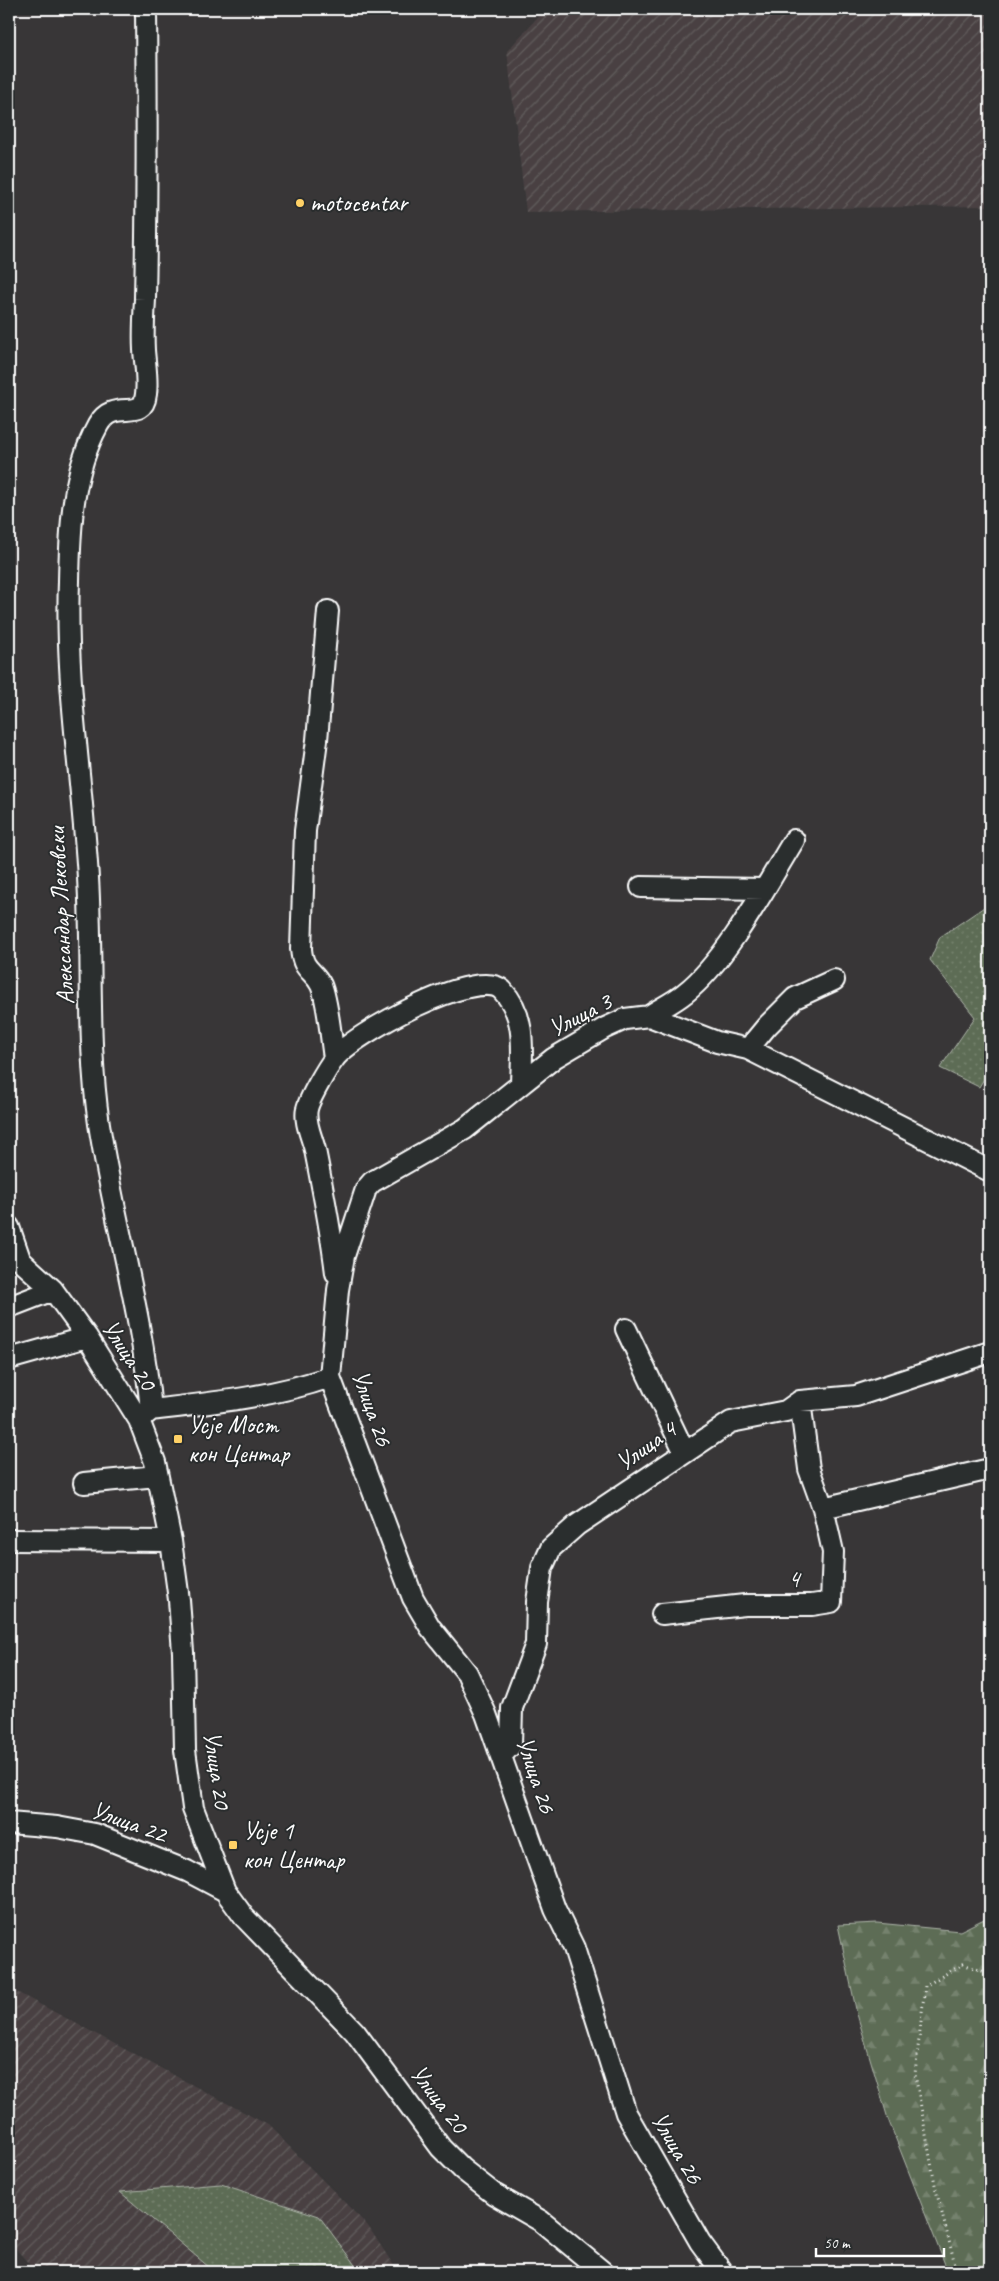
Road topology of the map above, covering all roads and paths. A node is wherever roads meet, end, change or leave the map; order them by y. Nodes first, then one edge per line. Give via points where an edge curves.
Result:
1 (146, 9) edge
2 (328, 611) dead end
3 (794, 840) dead end
4 (641, 887) dead end
5 (764, 889) junction
6 (834, 980) dead end
7 (649, 1016) junction
8 (748, 1049) junction
9 (334, 1058) junction
10 (522, 1083) junction
11 (990, 1171) edge
12 (9, 1227) edge
13 (14, 1255) edge
14 (53, 1290) junction
15 (338, 1290) junction
16 (9, 1306) edge
17 (626, 1329) dead end
18 (87, 1337) junction
19 (990, 1352) edge
20 (9, 1359) edge
21 (330, 1377) junction
22 (800, 1401) junction
23 (145, 1415) junction
24 (684, 1451) junction
25 (990, 1469) edge
26 (158, 1476) junction
27 (84, 1483) dead end
28 (823, 1508) junction
29 (9, 1540) edge
30 (171, 1541) junction
31 (662, 1614) dead end
32 (502, 1756) junction
33 (9, 1823) edge
34 (225, 1891) junction
35 (990, 1974) edge
36 (603, 2272) edge
37 (722, 2272) edge
38 (957, 2272) edge

1 - 23 street, Александар Лековски via 146,397 142,406 134,410 112,410 104,415 96,428 77,479 68,583 70,676 92,934 95,1094 108,1176 147,1364
2 - 9 street via 306,831 300,949 306,969 322,988
3 - 5 street
4 - 5 street
5 - 7 street via 707,971 685,993
6 - 8 street via 795,998
7 - 8 street, Улица 3 via 717,1042
7 - 10 street, Улица 3 via 625,1019 604,1028 554,1058
8 - 11 street, Улица 3
9 - 10 street via 386,1020 435,998 478,985 490,985 501,989 516,1010 522,1029
9 - 15 street via 309,1101 306,1116
10 - 15 street, Улица 3 via 465,1128 372,1182 366,1189 347,1248
12 - 13 street
13 - 14 street, Улица 20
14 - 16 street
14 - 18 street, Улица 20
15 - 21 street, Улица 26
17 - 24 street
18 - 20 street
18 - 23 street, Улица 20
19 - 22 street, Улица 4 via 856,1396
21 - 23 street via 299,1388
21 - 32 street, Улица 26 via 413,1598 430,1627 467,1673
22 - 24 street, Улица 4 via 786,1411 730,1422
22 - 28 street, 4 via 809,1469
23 - 26 street, Улица 20
24 - 32 street, Улица 4 via 577,1525 551,1548 542,1568 536,1644 512,1708 511,1744
25 - 28 street
26 - 27 street
26 - 30 street, Улица 20
28 - 31 street, 4 via 833,1552 831,1602 745,1605
29 - 30 street
30 - 34 street, Улица 20 via 182,1635 185,1750 193,1808
32 - 37 street, Улица 26 via 555,1908 574,1948 626,2113 700,2242
33 - 34 street, Улица 22 via 95,1834 188,1871
34 - 36 street, Улица 20 via 244,1917 355,2032 441,2148 494,2194 541,2221
35 - 38 path via 962,1964 926,1986 915,2074 936,2190

